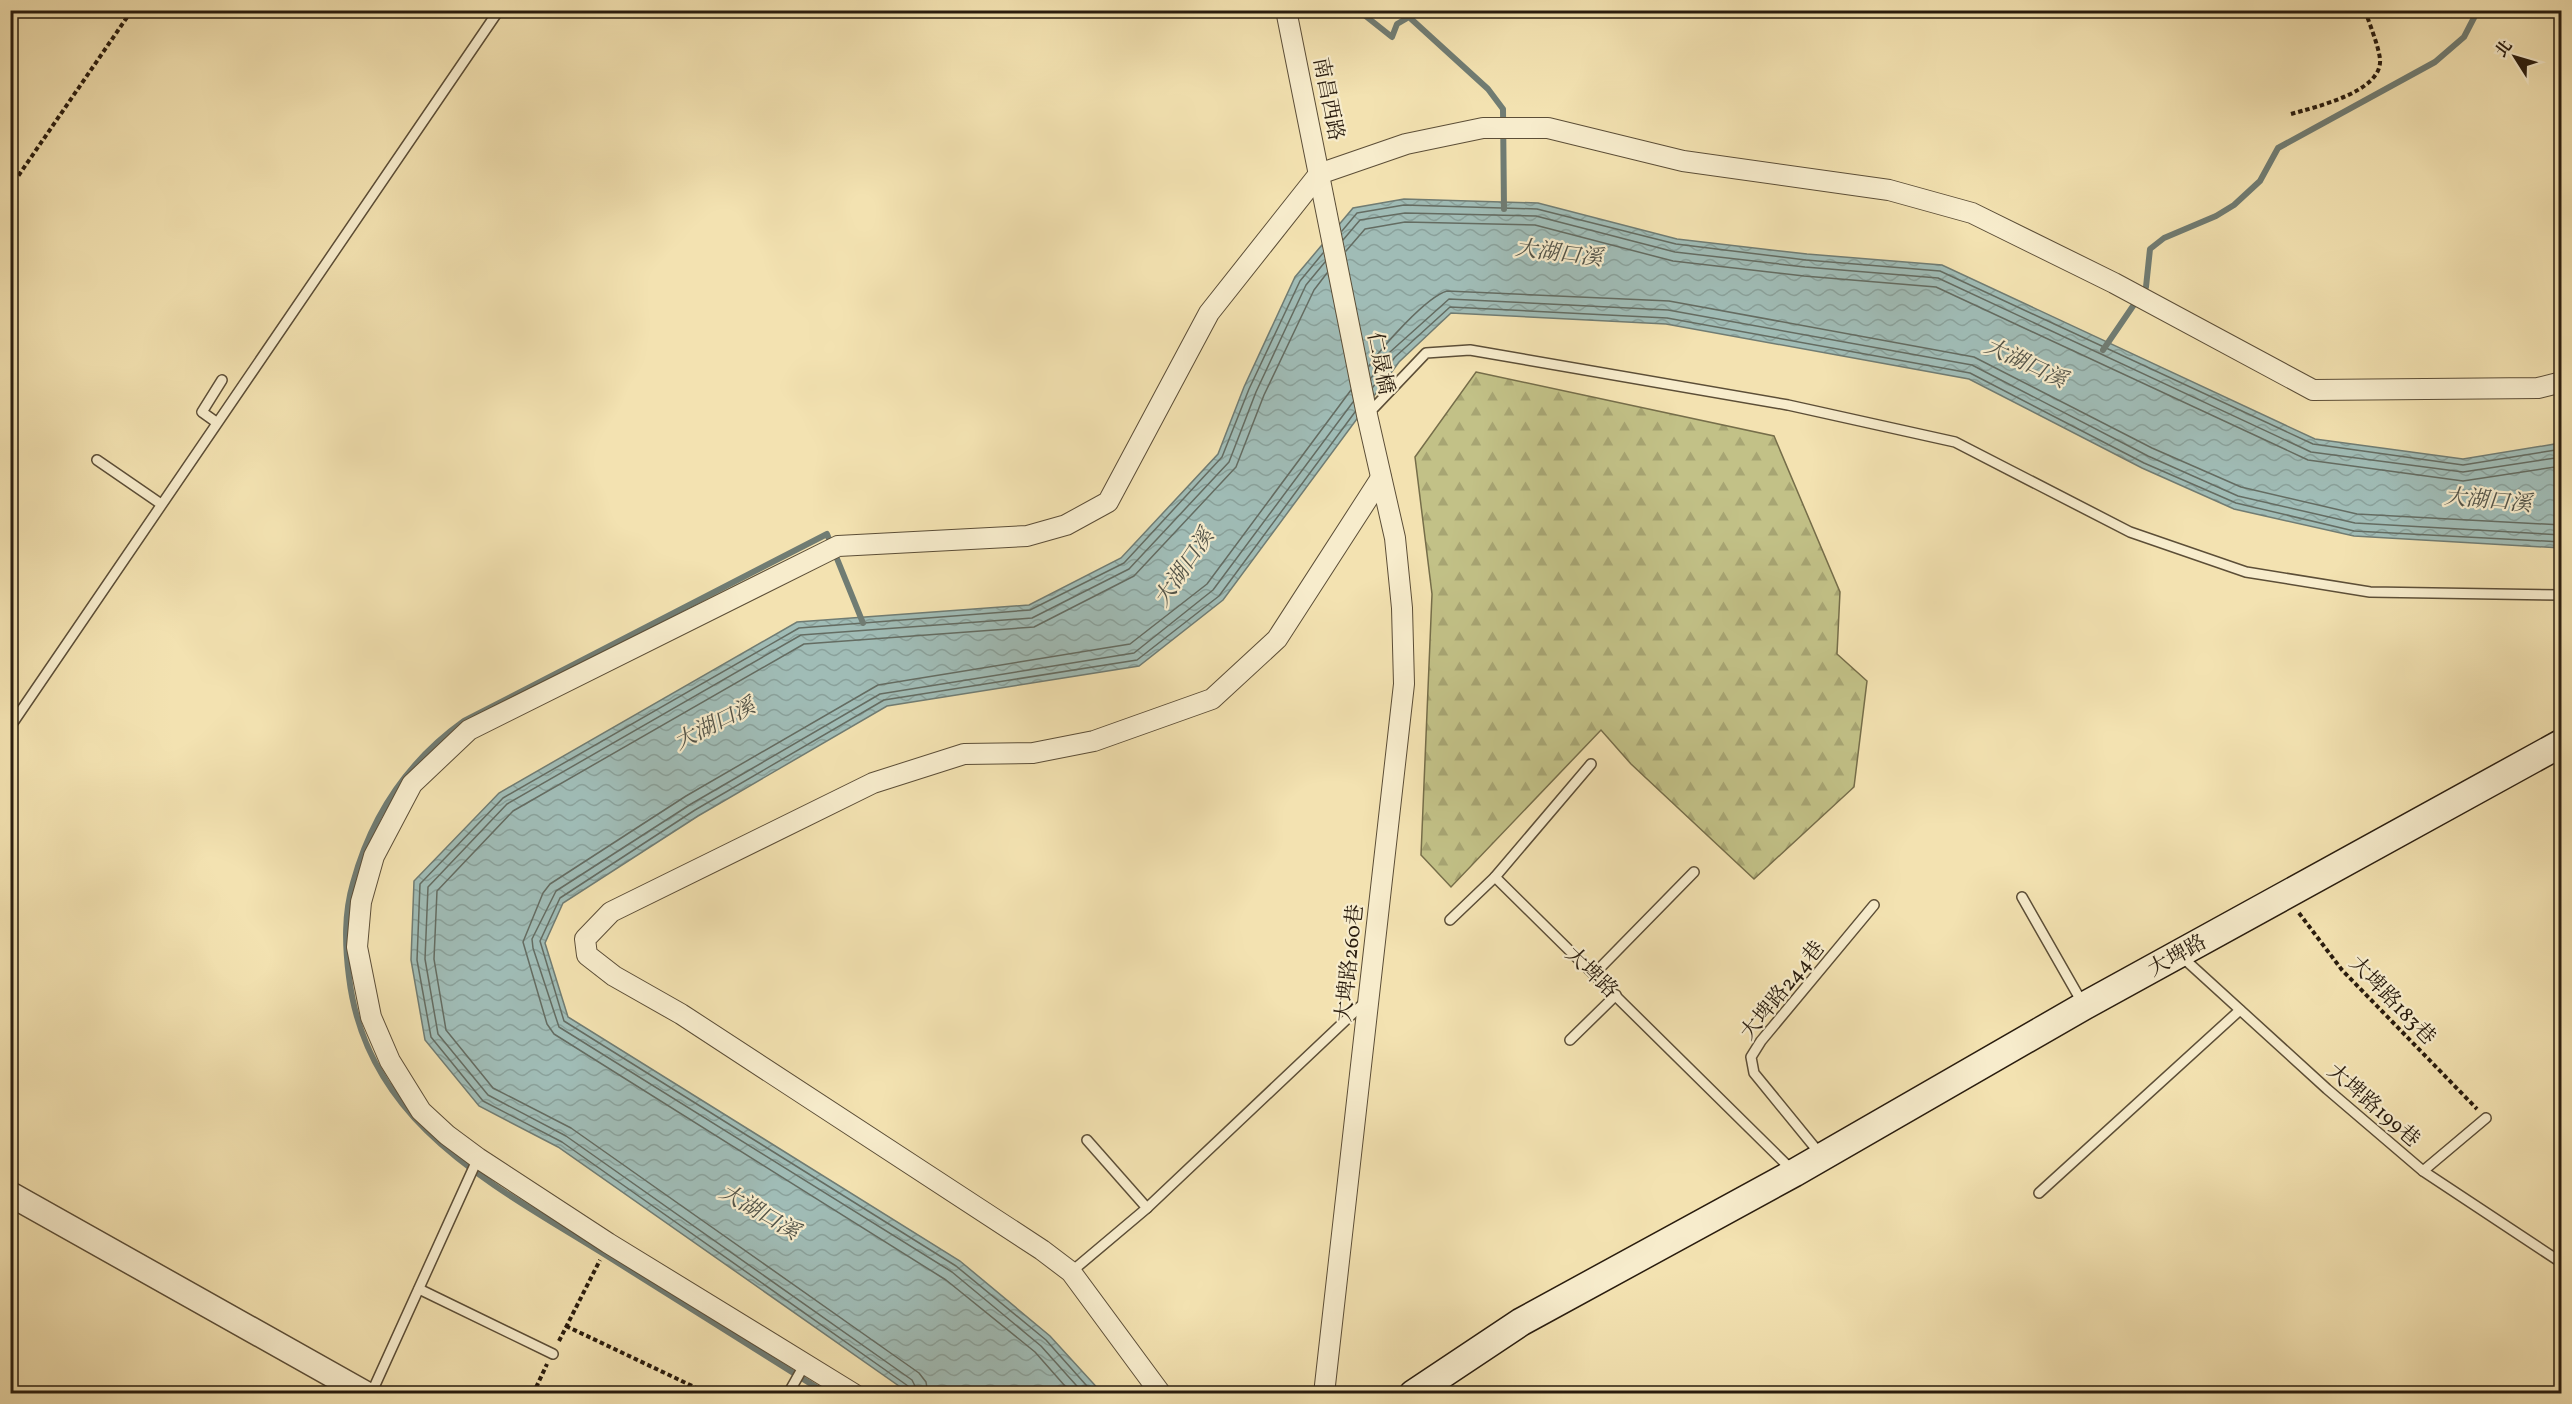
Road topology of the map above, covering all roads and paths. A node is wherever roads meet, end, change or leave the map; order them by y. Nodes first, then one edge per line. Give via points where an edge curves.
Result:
1 (132, 10) edge
2 (499, 10) edge
3 (1286, 10) edge
4 (2365, 10) edge
5 (2291, 114) dead end
6 (1319, 174) junction
7 (10, 188) edge
8 (1323, 198) joint
9 (222, 380) dead end
10 (2562, 382) edge
11 (1367, 415) junction
12 (216, 422) junction
13 (97, 460) dead end
14 (1381, 478) junction
15 (161, 504) junction
16 (1395, 538) joint
17 (2562, 595) edge
18 (10, 727) edge
19 (2562, 743) edge
20 (1591, 764) dead end
21 (1694, 872) dead end
22 (1495, 877) junction
23 (2286, 896) junction
24 (2022, 897) dead end
25 (1874, 905) dead end
26 (1450, 920) dead end
27 (2179, 954) junction
28 (1594, 974) junction
29 (1616, 996) junction
30 (1370, 997) junction
31 (2084, 1006) junction
32 (2240, 1011) junction
33 (1570, 1040) dead end
34 (2486, 1118) joint
35 (1087, 1140) dead end
36 (1822, 1157) junction
37 (478, 1158) junction
38 (2423, 1171) junction
39 (1794, 1173) junction
40 (2039, 1193) dead end
41 (10, 1194) edge
42 (1147, 1208) junction
43 (608, 1243) junction
44 (2562, 1263) edge
45 (1071, 1272) junction
46 (419, 1289) junction
47 (566, 1326) junction
48 (553, 1354) junction
49 (806, 1362) junction
50 (366, 1394) edge
51 (371, 1394) edge
52 (533, 1394) edge
53 (709, 1394) edge
54 (788, 1394) edge
55 (854, 1394) edge
56 (1161, 1394) edge
57 (1324, 1394) edge
58 (1413, 1394) edge

1 - 7 path
2 - 12 lane
3 - 6 street, 南昌西路
4 - 5 path via 2380,59 2379,71 2365,86 2342,99
6 - 8 street, 南昌西路
6 - 10 street via 1406,144 1483,128 1548,128 1683,161 1888,190 1972,213 2114,283 2313,390 2538,388
6 - 37 street via 1209,312 1108,502 1066,525 1027,536 838,546 469,730 412,784 374,856 361,902 357,947 371,1017 390,1061 421,1111
8 - 11 street, 仁晟橋
9 - 12 lane via 202,412
11 - 14 street, 仁晟橋
11 - 17 lane via 1426,352 1470,350 1788,405 1955,442 2130,532 2246,572 2370,592
12 - 15 lane
13 - 15 lane
14 - 16 street, 仁晟橋
14 - 45 street via 1277,639 1212,699 1094,741 1033,753 963,754 873,783 611,912 585,939 587,955 614,976 681,1014
15 - 18 lane
16 - 30 street, 大埤路260巷 via 1404,684
19 - 23 main road, 大埤路
20 - 22 lane
21 - 28 lane
22 - 26 lane
22 - 28 lane, 大埤路
23 - 27 main road, 大埤路
23 - 34 path, 大埤路183巷 via 2342,970
24 - 31 lane
25 - 36 lane, 大埤路244巷 via 1751,1057 1754,1072
27 - 31 main road, 大埤路
27 - 32 lane, 大埤路199巷
28 - 29 lane, 大埤路
29 - 33 lane
29 - 39 lane, 大埤路
30 - 42 lane
30 - 57 street, 大埤路260巷
31 - 36 main road, 大埤路
32 - 38 lane, 大埤路199巷
32 - 40 lane
34 - 38 lane
35 - 42 lane
36 - 39 main road, 大埤路
37 - 43 street
37 - 46 lane
38 - 44 lane, 大埤路199巷
39 - 58 main road, 大埤路 via 1521,1322
41 - 50 street
42 - 45 lane
43 - 47 path
43 - 49 street
45 - 56 street
46 - 48 lane
46 - 51 lane
47 - 48 path
47 - 53 path
48 - 52 path
49 - 54 lane
49 - 55 street

